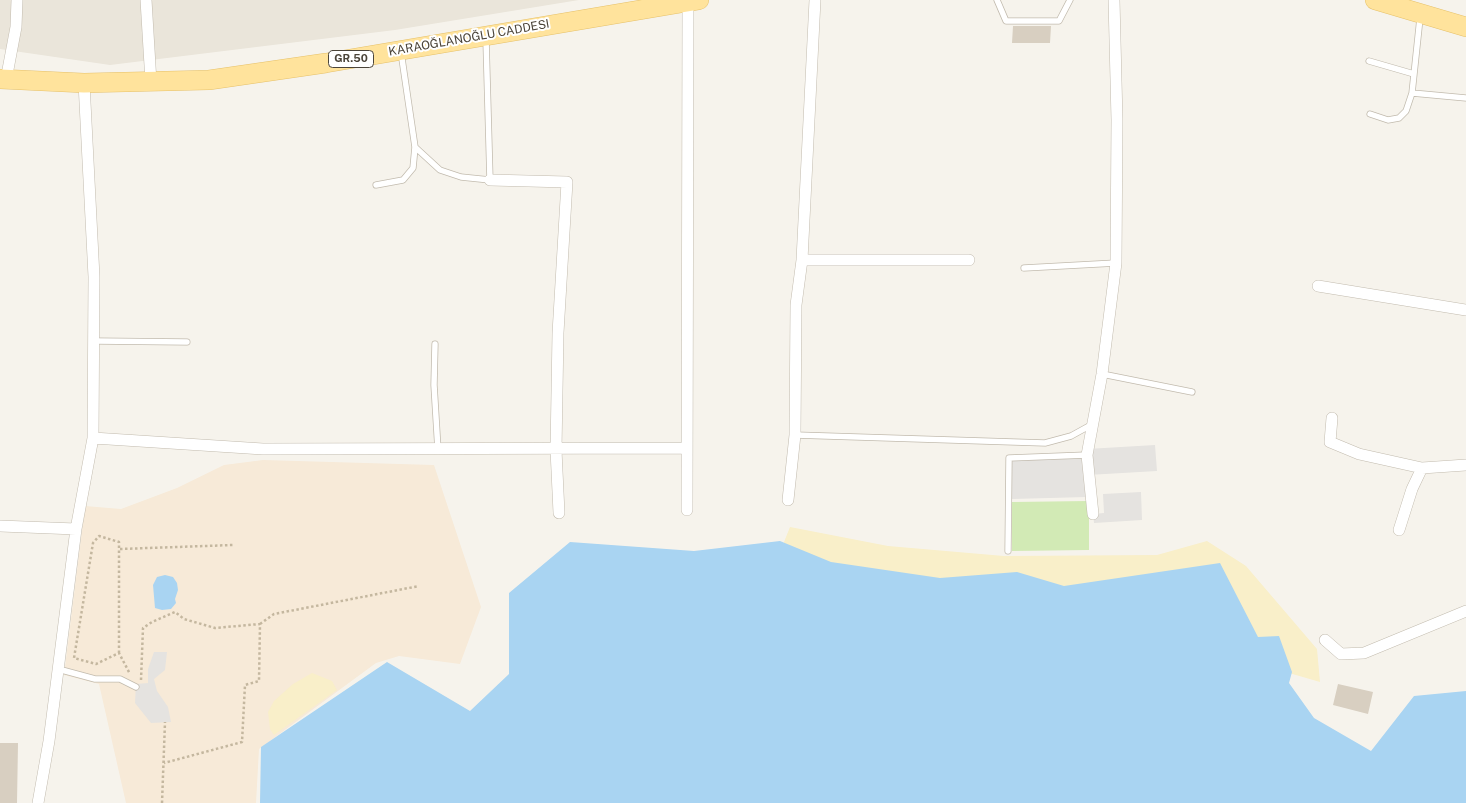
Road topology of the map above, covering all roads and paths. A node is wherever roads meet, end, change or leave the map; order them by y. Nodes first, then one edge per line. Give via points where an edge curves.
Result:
1 (17, 0) edge
2 (146, 0) edge
3 (815, 0) edge
4 (997, 0) edge
5 (1070, 0) edge
6 (1114, 0) edge
7 (1375, 0) edge
8 (693, 1) edge
9 (1396, 3) edge
10 (1421, 13) junction
11 (1466, 26) edge
12 (486, 35) junction
13 (401, 50) junction
14 (1369, 61) dead end
15 (1414, 74) junction
16 (3, 79) edge
17 (151, 82) junction
18 (84, 83) junction
19 (1412, 93) junction
20 (1466, 98) edge
21 (1370, 114) dead end
22 (415, 147) junction
23 (490, 180) junction
24 (376, 185) dead end
25 (802, 260) junction
26 (969, 260) dead end
27 (1116, 263) junction
28 (1024, 268) dead end
29 (1318, 286) dead end
30 (1466, 310) edge
31 (94, 341) junction
32 (187, 342) dead end
33 (435, 344) dead end
34 (1102, 374) junction
35 (1192, 392) dead end
36 (1332, 418) dead end
37 (1091, 425) junction
38 (795, 435) junction
39 (93, 438) junction
40 (686, 448) junction
41 (438, 450) junction
42 (556, 450) junction
43 (1087, 455) junction
44 (1466, 465) edge
45 (1422, 468) junction
46 (788, 500) dead end
47 (687, 510) dead end
48 (559, 513) dead end
49 (1093, 514) dead end
50 (0, 526) edge
51 (76, 529) junction
52 (1399, 530) dead end
53 (233, 545) dead end
54 (119, 549) junction
55 (1008, 551) dead end
56 (419, 586) dead end
57 (1466, 611) edge
58 (260, 624) junction
59 (1325, 640) dead end
60 (119, 653) junction
61 (58, 669) junction
62 (132, 678) dead end
63 (138, 685) joint
64 (165, 722) dead end
65 (164, 763) junction
66 (38, 803) edge
67 (162, 803) edge

1 - 16 street via 16,27
2 - 17 street
3 - 25 street
4 - 5 lane via 1006,20 1059,21
6 - 27 street
7 - 9 main road
8 - 12 main road, KARAOĞLANOĞLU CADDESI / GR.50
8 - 40 street
9 - 10 main road
10 - 11 main road
10 - 15 lane
12 - 13 main road, KARAOĞLANOĞLU CADDESI / GR.50
12 - 23 lane
13 - 17 main road, KARAOĞLANOĞLU CADDESI / GR.50 via 209,80
13 - 22 lane
14 - 15 lane
15 - 19 lane
16 - 18 main road, KARAOĞLANOĞLU CADDESI / GR.50
17 - 18 main road, KARAOĞLANOĞLU CADDESI / GR.50
18 - 31 street
19 - 20 lane
19 - 21 lane via 1406,111 1399,118 1388,120
22 - 23 lane via 440,170 461,177
22 - 24 lane via 413,168 407,178
23 - 42 street via 567,182 558,333
25 - 26 street
25 - 38 street via 796,305
27 - 28 lane
27 - 34 street
29 - 30 street
31 - 32 lane
31 - 39 street
33 - 41 lane
34 - 35 lane
34 - 37 street
36 - 45 street via 1330,442 1359,454
37 - 38 lane via 1071,436 1045,443
37 - 43 street
38 - 46 street
39 - 41 street via 263,449
39 - 51 street
40 - 42 street
40 - 47 street
41 - 42 street
42 - 48 street
43 - 49 street
43 - 55 lane via 1009,458
44 - 45 street
45 - 52 street
50 - 51 street
51 - 61 street
53 - 54 path
54 - 60 path
54 - 60 path via 119,542 98,536 93,543 74,658 96,664
56 - 58 path via 274,614
57 - 59 street via 1364,653 1341,654
58 - 63 path via 215,628 184,619 175,612 152,622 143,628
58 - 65 path via 259,681 245,686 242,742
60 - 62 path
61 - 63 lane via 95,679
61 - 66 street
64 - 65 path
65 - 67 path

